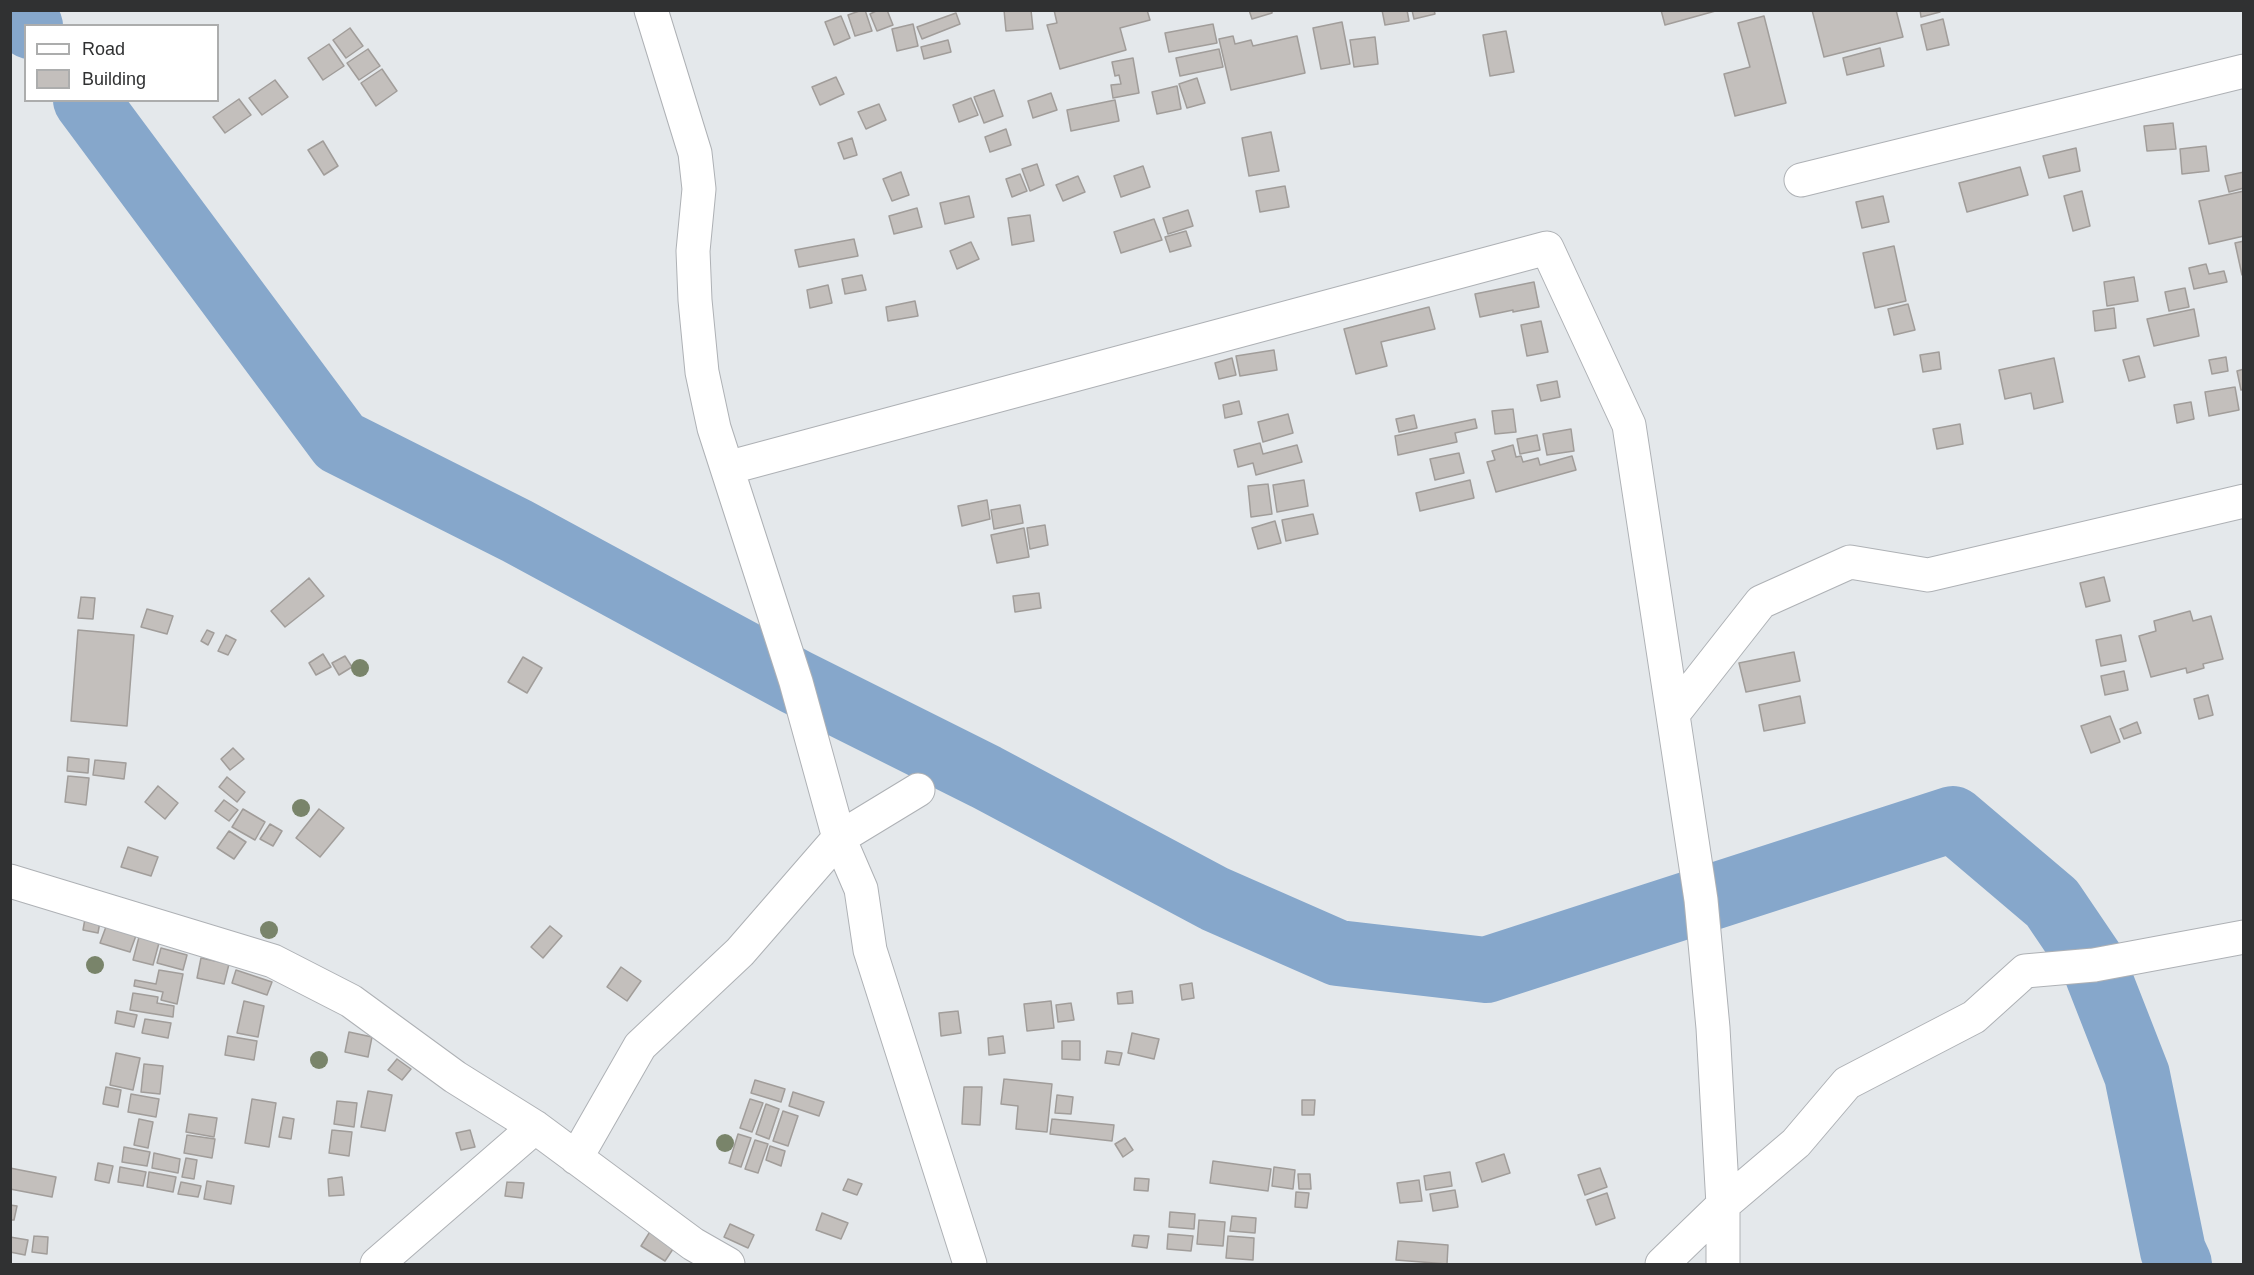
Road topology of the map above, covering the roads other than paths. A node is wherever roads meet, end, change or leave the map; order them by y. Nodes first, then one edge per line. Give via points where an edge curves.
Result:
1 (651, 10) edge
2 (2244, 71) edge
3 (1801, 180) dead end
4 (727, 468) junction
5 (2244, 501) edge
6 (1673, 714) junction
7 (918, 790) dead end
8 (839, 838) junction
9 (10, 881) edge
10 (2244, 937) edge
11 (535, 1127) junction
12 (576, 1158) junction
13 (1723, 1205) junction
14 (377, 1264) edge
15 (728, 1264) edge
16 (970, 1264) edge
17 (1662, 1264) edge
18 (1723, 1264) edge

1 - 4 street via 695,153 699,189 693,251 702,372
2 - 3 street
4 - 6 street via 1547,248 1629,425
4 - 8 street via 792,671
5 - 6 street via 1928,575 1850,562 1761,602
6 - 13 street via 1701,900
7 - 8 street
8 - 12 street via 740,952 640,1046
8 - 16 street via 861,889 870,951
9 - 11 street via 273,962 351,1001 455,1077
10 - 13 street via 2094,965 2025,971 1974,1017 1847,1083 1796,1143
11 - 12 street
11 - 14 street
12 - 15 street via 693,1244
13 - 17 street
13 - 18 street

